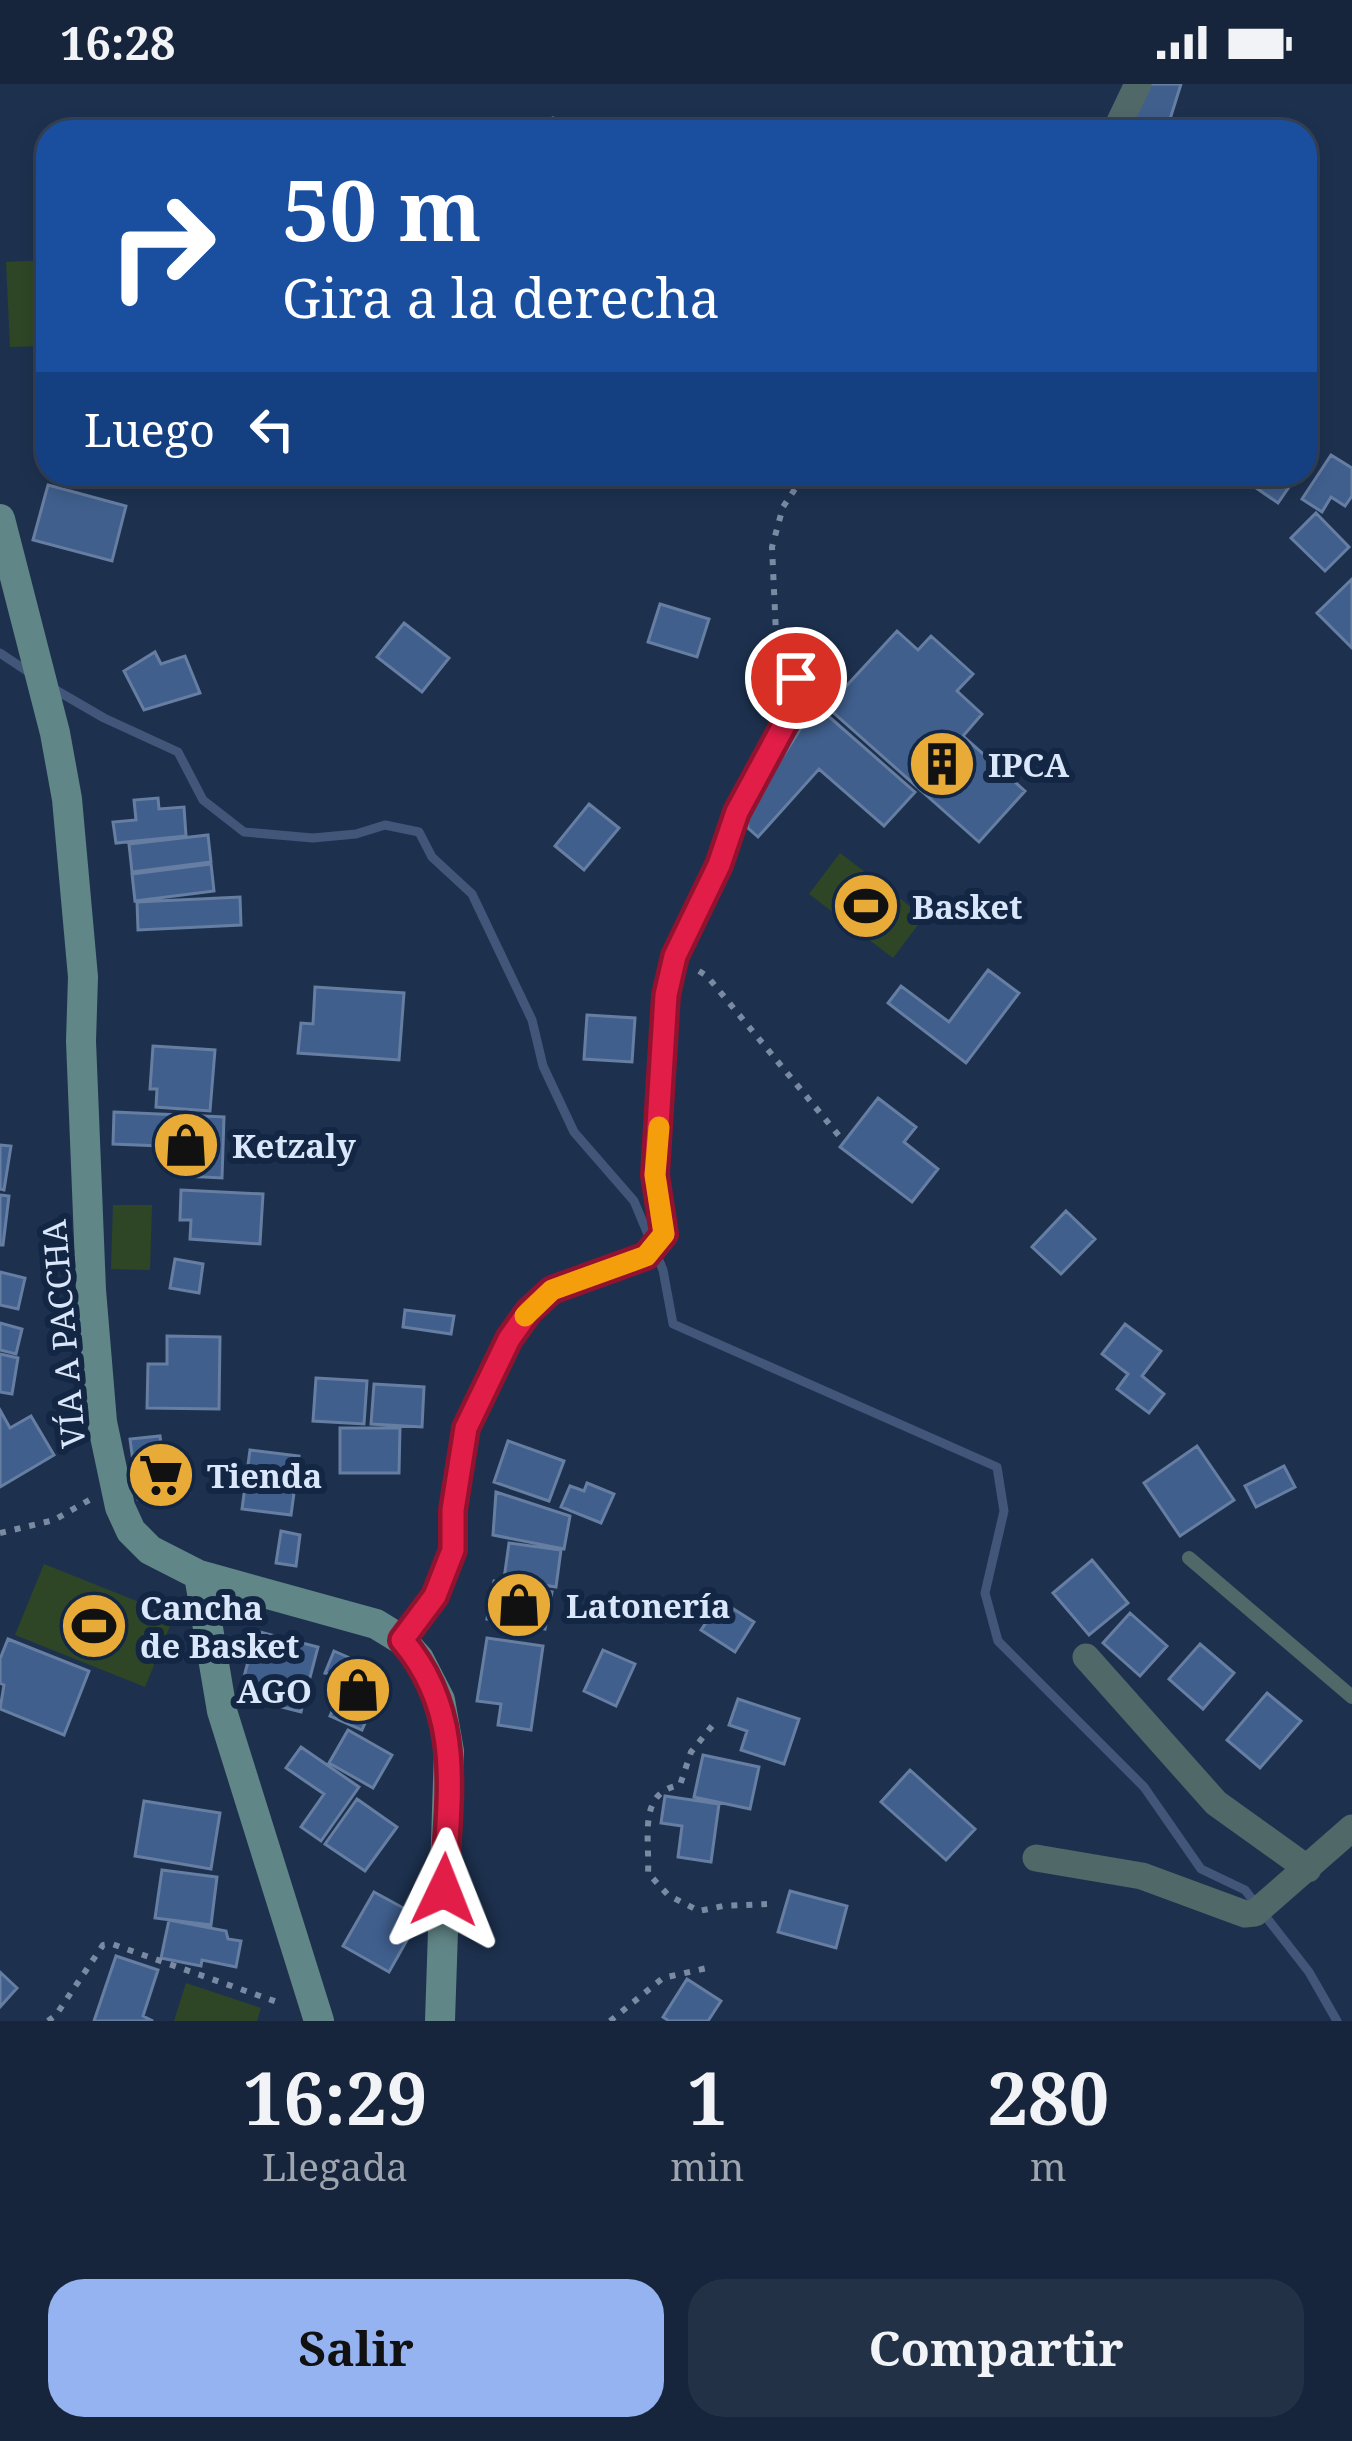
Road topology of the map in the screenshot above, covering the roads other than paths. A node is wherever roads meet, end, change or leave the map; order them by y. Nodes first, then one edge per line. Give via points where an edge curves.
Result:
1 (1138, 84) edge
2 (1121, 120) edge
3 (0, 519) edge
4 (796, 678) road end
5 (1190, 1558) dead end
6 (199, 1575) junction
7 (402, 1640) junction
8 (1086, 1657) dead end
9 (1352, 1696) edge
10 (1352, 1828) edge
11 (1036, 1858) dead end
12 (1308, 1869) junction
13 (318, 2018) edge
14 (440, 2021) edge

1 - 2 street
3 - 6 main road, VÍA A PACCHA via 67,799 102,1422 131,1531
4 - 7 street via 795,705 737,812 675,956 666,995 655,1245 552,1290 509,1339 466,1428 453,1550 435,1596
5 - 9 lane
6 - 7 main road, VÍA A PACCHA via 334,1610
6 - 13 main road via 223,1711
7 - 14 main road via 440,1700 449,1750
8 - 12 street via 1216,1803
10 - 12 street
11 - 12 street via 1142,1876 1245,1914

